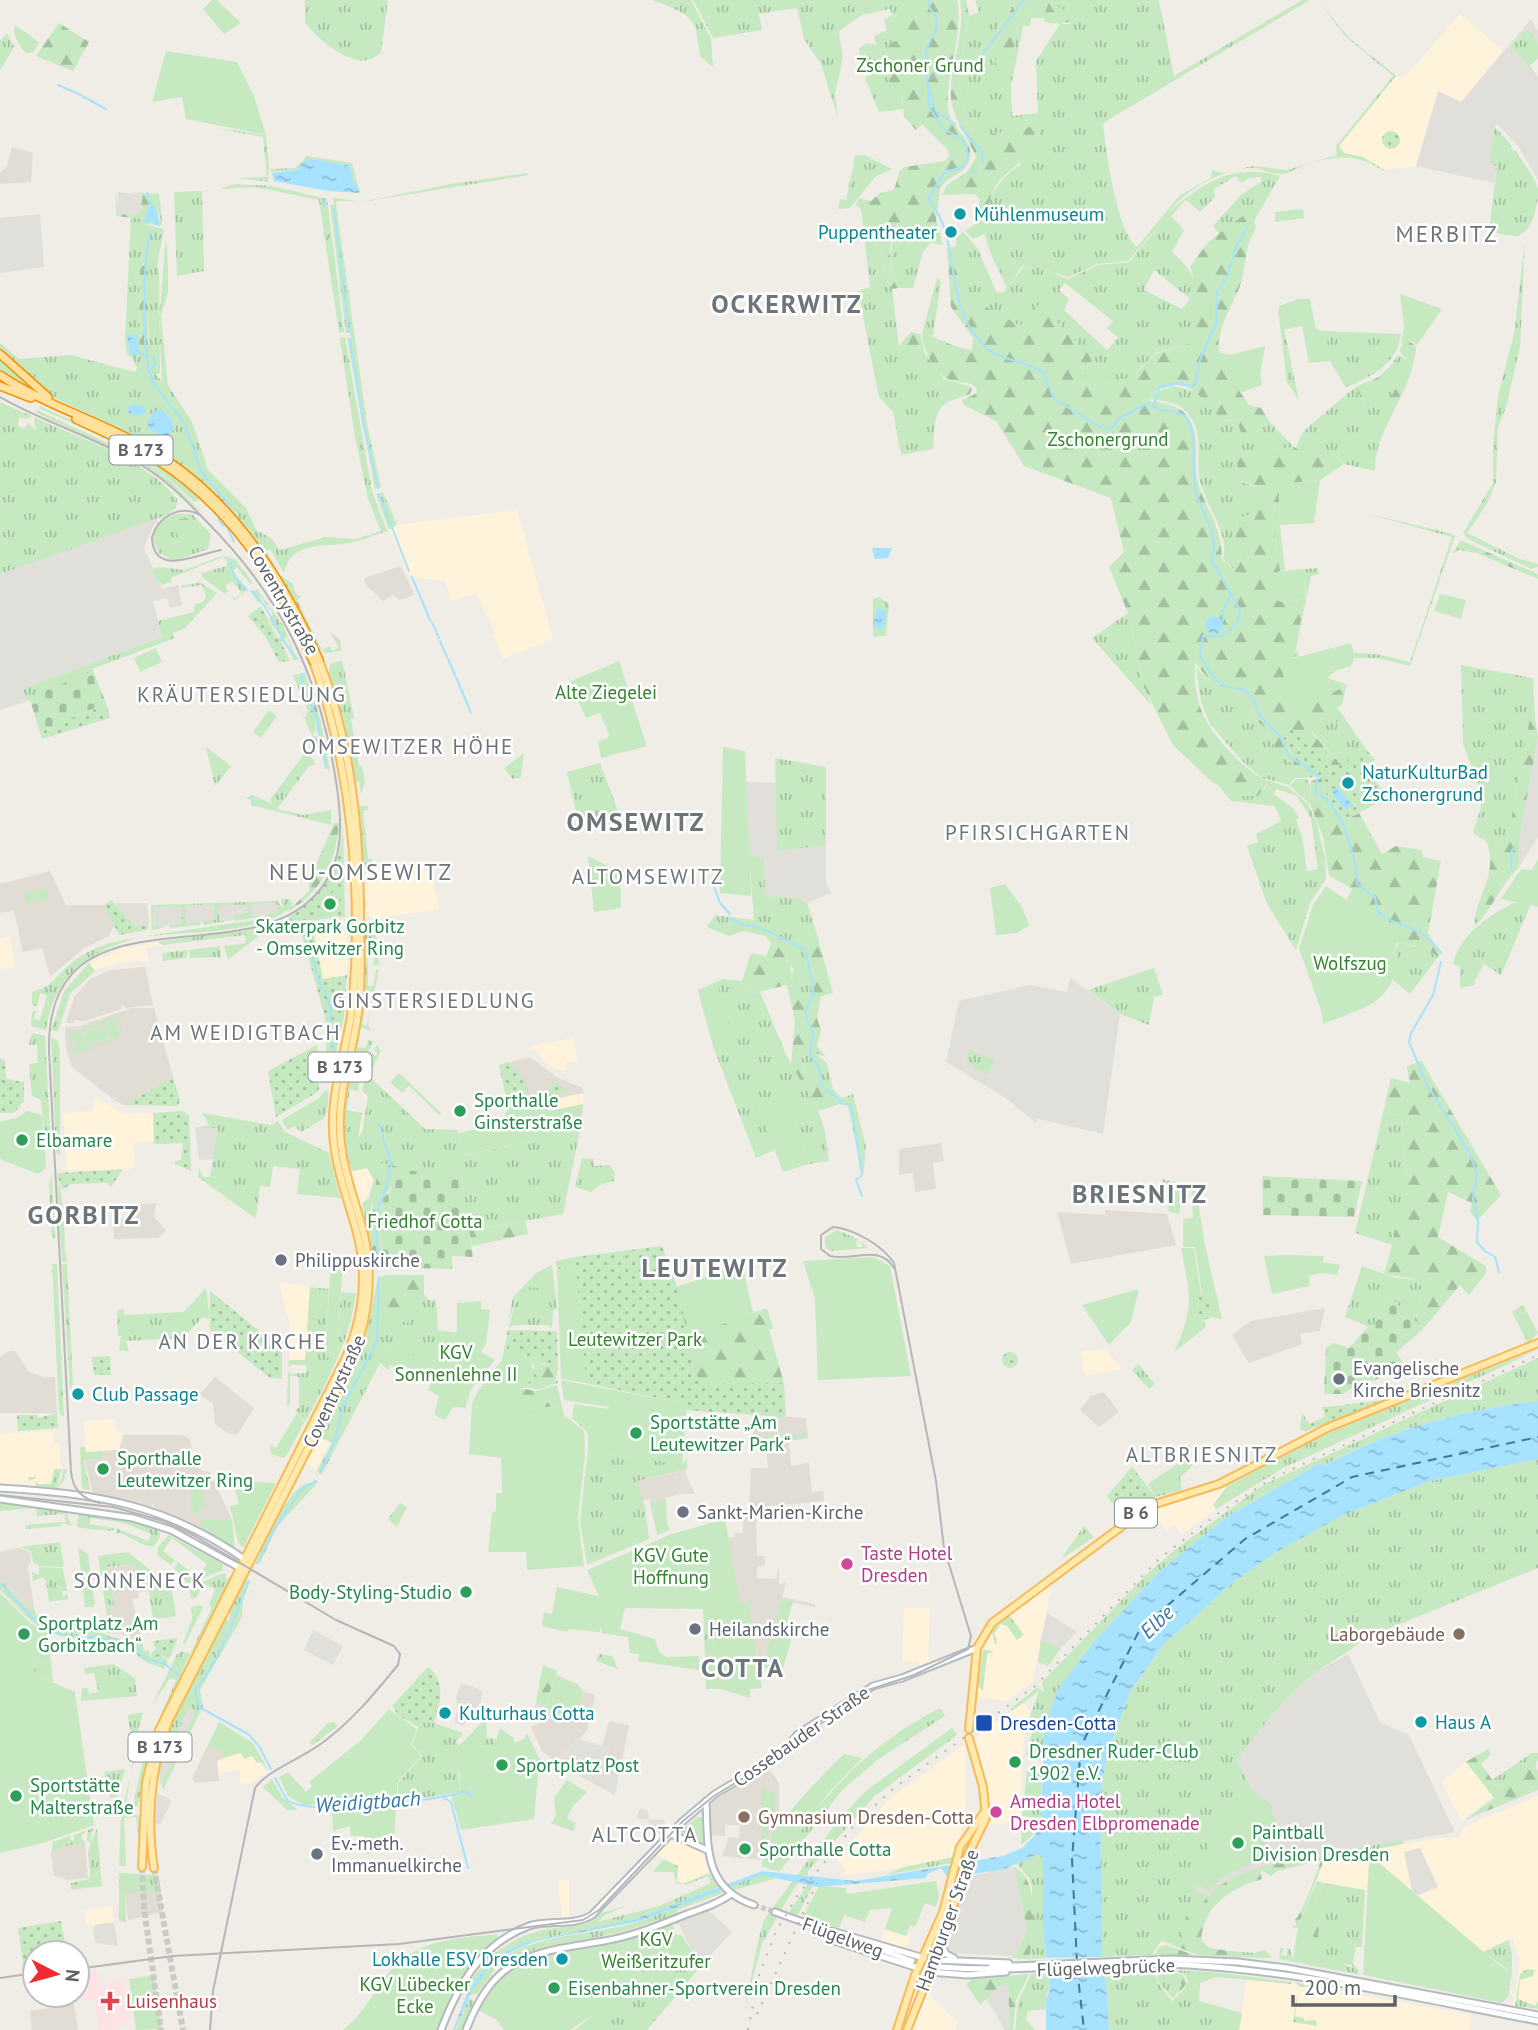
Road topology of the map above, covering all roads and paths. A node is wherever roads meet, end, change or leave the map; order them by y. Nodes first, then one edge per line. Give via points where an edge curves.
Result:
1 (0, 354) edge
2 (0, 378) edge
3 (0, 386) edge
4 (30, 398) junction
5 (63, 407) junction
6 (316, 661) junction
7 (1538, 1343) edge
8 (0, 1488) edge
9 (0, 1499) edge
10 (179, 1521) junction
11 (167, 1528) junction
12 (246, 1560) junction
13 (242, 1569) junction
14 (977, 1648) junction
15 (969, 1729) dead end
16 (970, 1738) dead end
17 (706, 1801) junction
18 (985, 1811) junction
19 (147, 1813) junction
20 (669, 1833) junction
21 (708, 1851) junction
22 (142, 1867) tunnel mouth
23 (154, 1868) tunnel mouth
24 (729, 1893) junction
25 (754, 1905) tunnel mouth
26 (775, 1912) tunnel mouth
27 (813, 1926) junction
28 (822, 1930) junction
29 (942, 1945) junction
30 (924, 1958) junction
31 (935, 1960) junction
32 (912, 1961) tunnel mouth
33 (960, 1961) junction
34 (1199, 1963) junction
35 (940, 1967) tunnel mouth
36 (1013, 1967) junction
37 (918, 1968) junction
38 (929, 1972) junction
39 (1538, 2015) edge
40 (1538, 2021) edge
41 (441, 2030) edge
42 (466, 2030) edge
43 (897, 2030) edge
44 (907, 2030) edge

1 - 5 highway
2 - 4 highway, Coventrystraße / B 173
2 - 5 highway, Coventrystraße / B 173
3 - 4 highway
4 - 6 highway, Coventrystraße / B 173 via 140,450 176,472 205,498 267,573
5 - 6 highway, Coventrystraße / B 173 via 159,454 209,493 271,571
6 - 12 main road, Coventrystraße / B 173 via 345,741 358,844 360,993 342,1090 340,1132 344,1166 367,1245 370,1290 352,1360
7 - 14 main road, B 6 via 1327,1428 1219,1484 1140,1510 1005,1611
8 - 10 main road via 111,1499
9 - 11 main road via 114,1514
10 - 11 main road
10 - 12 main road
11 - 13 main road
12 - 13 main road, Coventrystraße / B 173
13 - 19 main road, Coventrystraße / B 173 via 185,1680 160,1746
14 - 15 main road, B 6
14 - 17 main road, Cossebauder Straße via 864,1691 794,1738 779,1756
16 - 18 main road, Hamburger Straße
17 - 20 main road
17 - 21 main road
18 - 29 main road, Hamburger Straße
18 - 30 main road, Hamburger Straße via 960,1847 943,1912
19 - 22 main road, Coventrystraße / B 173
19 - 23 main road, Coventrystraße / B 173
20 - 21 main road
20 - 41 main road via 592,1915 573,1922 528,1926 493,1947 457,1989
21 - 24 main road via 719,1881
24 - 25 main road
24 - 42 main road via 651,1928 521,1958 485,1990
26 - 27 main road, Flügelweg
27 - 28 main road, Flügelweg
27 - 37 main road via 831,1940
28 - 30 main road
28 - 32 main road, Flügelweg
29 - 31 main road, Hamburger Straße
29 - 33 main road via 946,1954
30 - 31 main road
30 - 37 main road, Hamburger Straße
31 - 33 main road
31 - 38 main road, Hamburger Straße
33 - 36 main road
34 - 36 main road, Flügelwegbrücke
34 - 39 main road via 1287,1968
34 - 40 main road
35 - 36 main road
36 - 38 main road via 968,1975
37 - 38 main road
37 - 43 main road, Hamburger Straße
38 - 44 main road, Hamburger Straße

